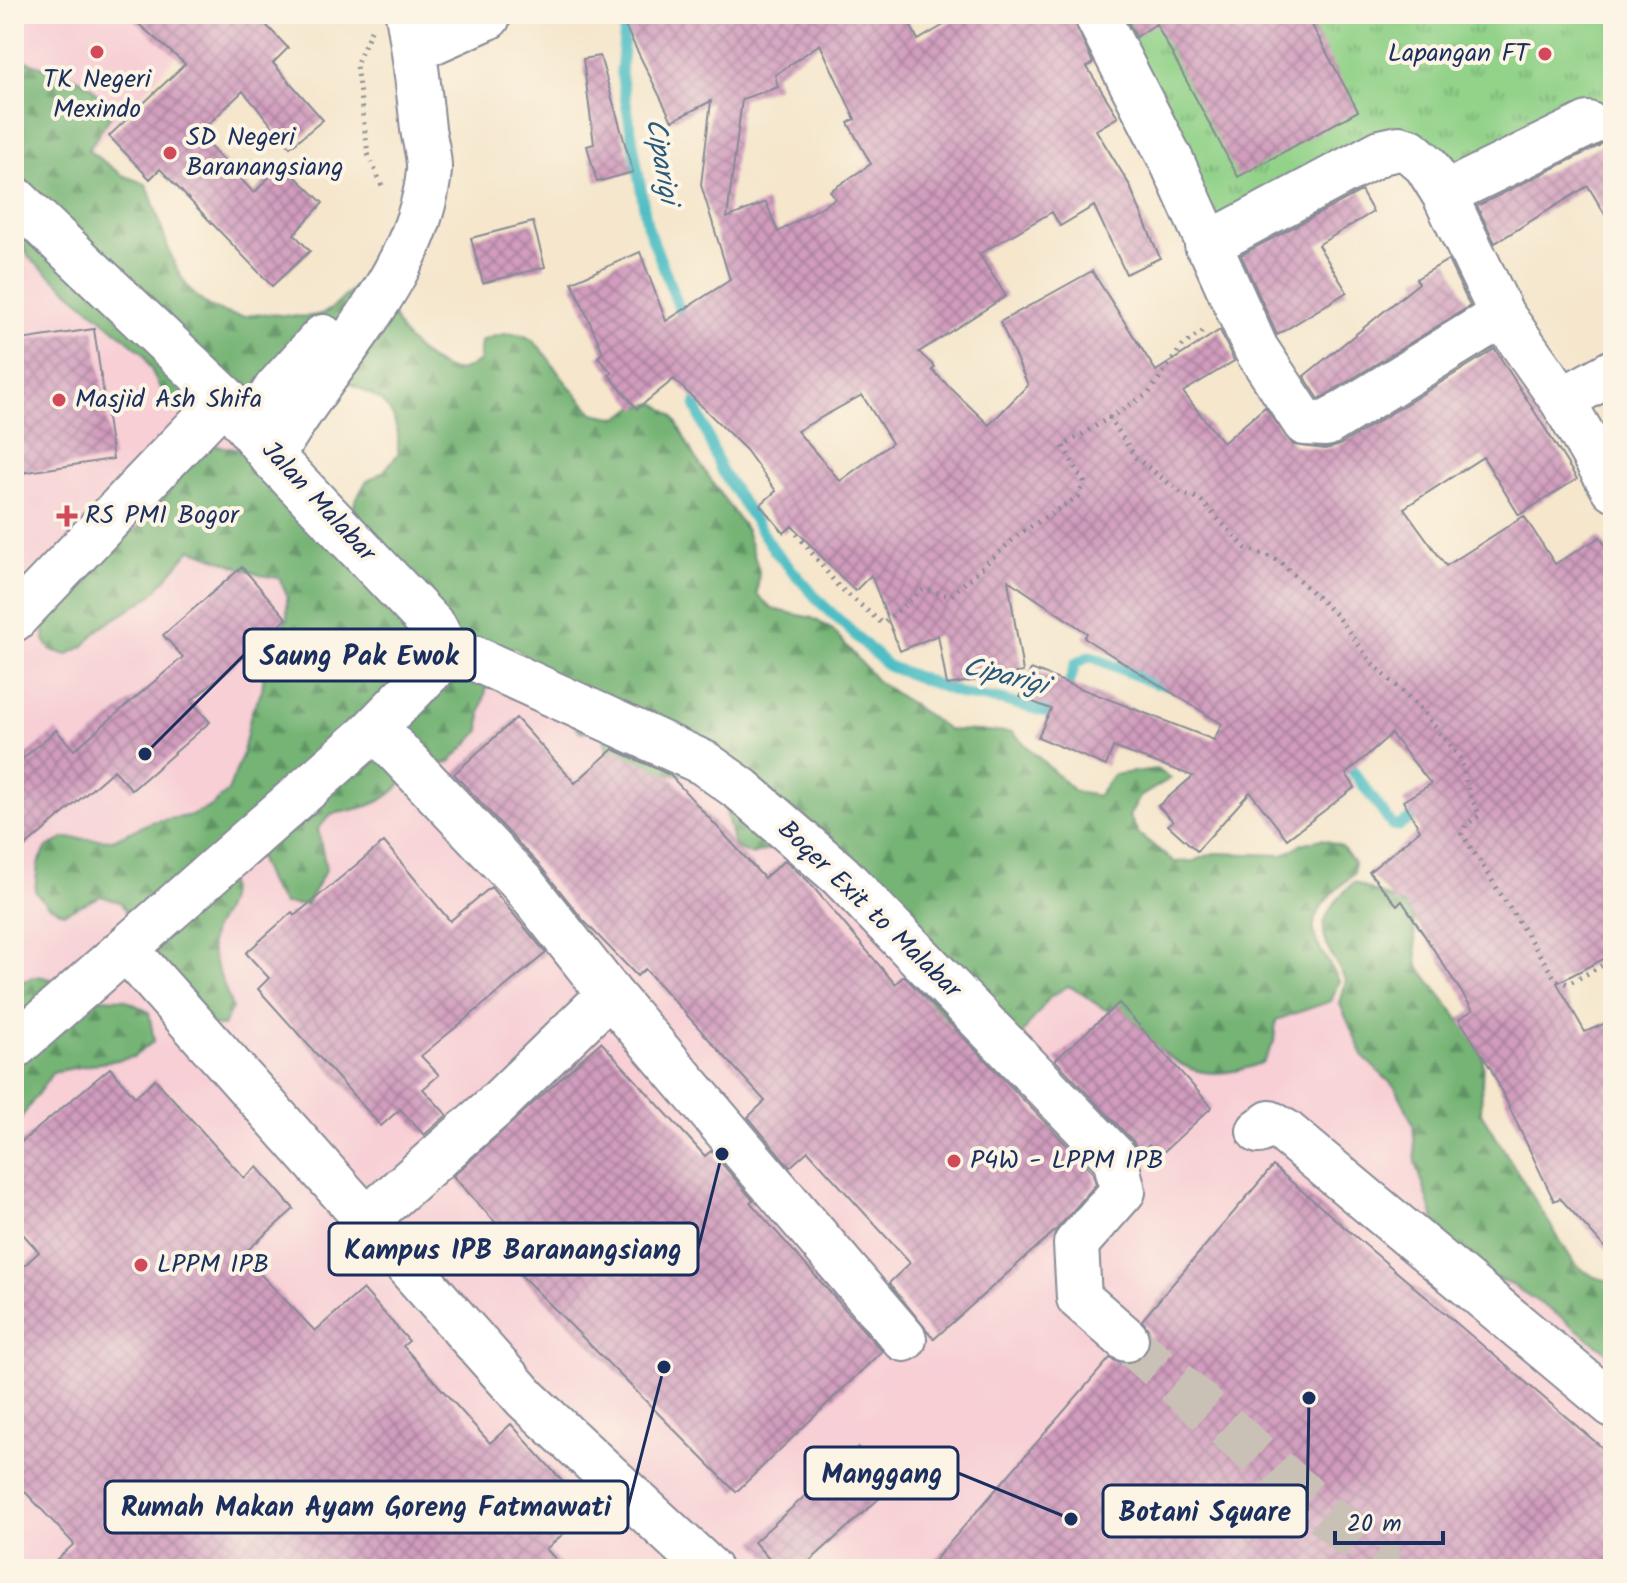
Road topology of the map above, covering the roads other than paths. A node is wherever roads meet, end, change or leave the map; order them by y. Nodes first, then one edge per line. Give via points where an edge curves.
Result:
1 (1096, 14) edge
2 (488, 17) dead end
3 (399, 28) edge
4 (1588, 124) dead end
5 (1444, 194) junction
6 (14, 198) edge
7 (394, 214) road end
8 (1207, 245) junction
9 (1502, 315) junction
10 (1613, 372) edge
11 (1562, 400) junction
12 (250, 428) junction
13 (1613, 488) edge
14 (14, 619) edge
15 (443, 644) junction
16 (375, 728) junction
17 (127, 950) junction
18 (610, 994) junction
19 (14, 1047) edge
20 (1259, 1131) dead end
21 (366, 1220) junction
22 (904, 1339) dead end
23 (1126, 1339) tunnel mouth
24 (1613, 1405) edge
25 (709, 1569) edge

1 - 8 street via 1172,162
2 - 3 street
3 - 12 street via 430,168 411,238 390,281 293,418
4 - 5 street
5 - 8 street via 1418,157 1390,149
5 - 9 street
6 - 12 street, Jalan Malabar
7 - 12 street via 394,236 379,267 349,309 276,389
8 - 9 street via 1256,349 1305,423 1318,426
9 - 11 street
10 - 11 street
11 - 13 street
12 - 14 street
12 - 15 street, Jalan Malabar via 435,628
15 - 16 street via 435,666
15 - 23 street, Boqer Exit to Malabar via 671,745 742,790 840,875 1115,1158 1123,1191 1076,1244 1079,1298
16 - 17 street
16 - 18 street via 523,884
17 - 19 street
17 - 21 street
18 - 21 street via 494,1107
18 - 22 street
20 - 24 street via 1270,1123 1284,1131
21 - 25 street via 526,1399

